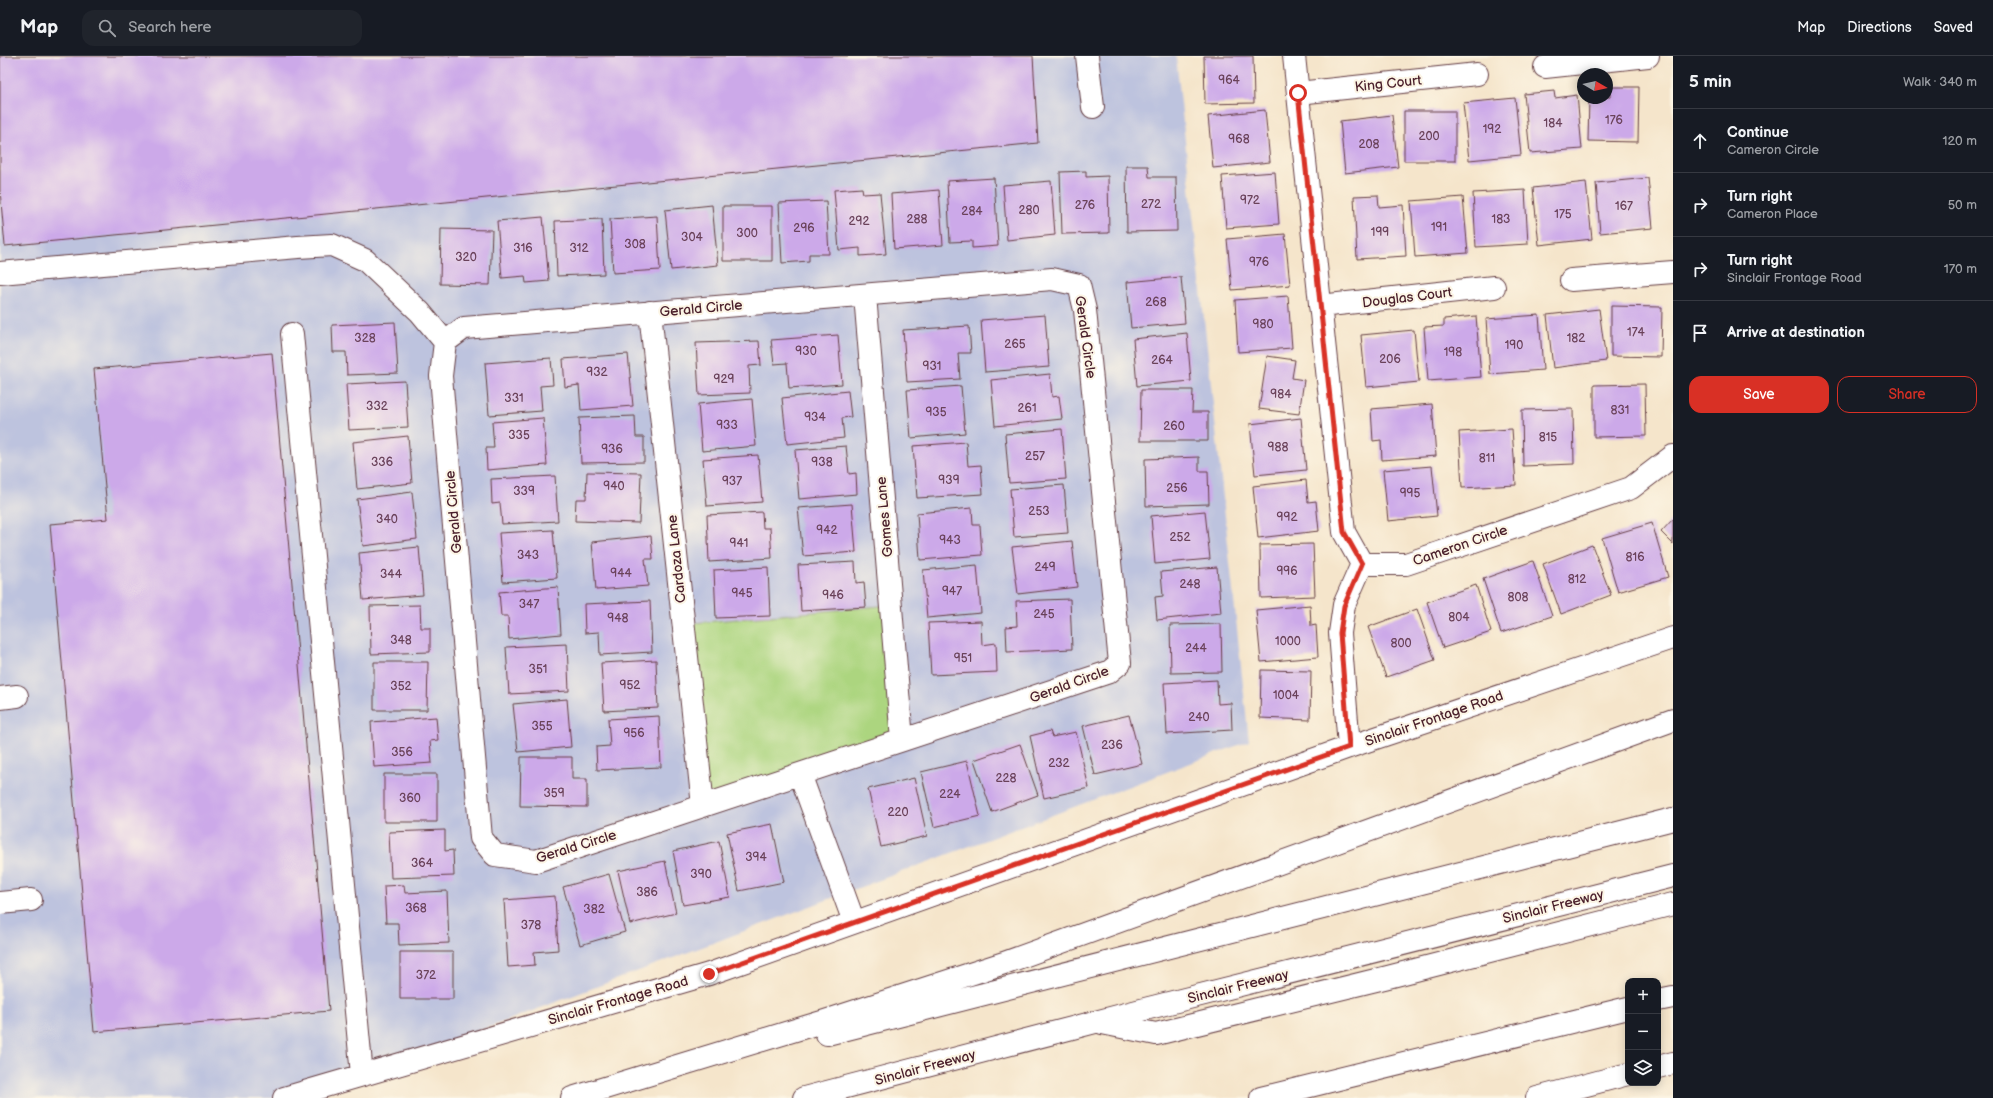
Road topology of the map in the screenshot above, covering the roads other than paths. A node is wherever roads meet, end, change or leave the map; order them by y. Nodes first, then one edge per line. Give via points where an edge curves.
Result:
1 (1087, 56) edge
2 (1294, 56) edge
3 (1648, 56) edge
4 (1545, 68) dead end
5 (1477, 74) dead end
6 (1298, 93) junction
7 (1093, 107) dead end
8 (1673, 272) edge
9 (0, 273) edge
10 (1571, 280) dead end
11 (1494, 287) dead end
12 (865, 295) junction
13 (1320, 306) junction
14 (650, 312) junction
15 (292, 334) dead end
16 (445, 342) junction
17 (1673, 456) edge
18 (1362, 564) junction
19 (1673, 638) edge
20 (1673, 720) edge
21 (902, 740) junction
22 (1349, 747) junction
23 (800, 774) junction
24 (703, 806) junction
25 (1673, 819) edge
26 (1673, 876) edge
27 (31, 900) dead end
28 (0, 903) edge
29 (1673, 904) edge
30 (854, 922) junction
31 (1673, 996) edge
32 (1661, 999) edge
33 (1625, 1009) edge
34 (1097, 1022) junction
35 (1673, 1063) edge
36 (1661, 1066) edge
37 (362, 1075) junction
38 (1625, 1075) edge
39 (284, 1098) edge
40 (572, 1098) edge
41 (576, 1098) edge
42 (804, 1098) edge
43 (1261, 1098) edge
44 (1537, 1098) edge

1 - 7 main road
2 - 6 main road
3 - 4 main road
5 - 6 main road, King Court
6 - 13 main road
8 - 10 main road
9 - 16 main road via 332,245 366,260 420,312
11 - 13 main road, Douglas Court
12 - 14 main road, Gerald Circle
12 - 21 main road, Gomes Lane
12 - 21 main road, Gerald Circle via 1052,280 1079,286 1085,318 1120,648 1120,663 1109,672
13 - 18 main road via 1344,532
14 - 16 main road, Gerald Circle via 464,328
14 - 24 main road, Cardoza Lane
15 - 37 main road
16 - 24 main road, Gerald Circle via 441,376 481,838 495,855 536,861
17 - 18 main road, Cameron Circle via 1631,488 1406,564
18 - 22 main road via 1344,606 1340,633
19 - 22 main road, Sinclair Frontage Road
20 - 40 main road via 1004,963
21 - 23 main road, Gerald Circle
22 - 30 main road, Sinclair Frontage Road
23 - 24 main road, Gerald Circle
23 - 30 main road
25 - 41 main road
26 - 34 main road, Sinclair Freeway
27 - 28 main road
29 - 34 main road via 1156,1034
30 - 37 main road, Sinclair Frontage Road via 709,974
31 - 32 main road
33 - 43 main road
34 - 42 main road, Sinclair Freeway
35 - 36 main road
37 - 39 main road, Sinclair Frontage Road
38 - 44 main road

